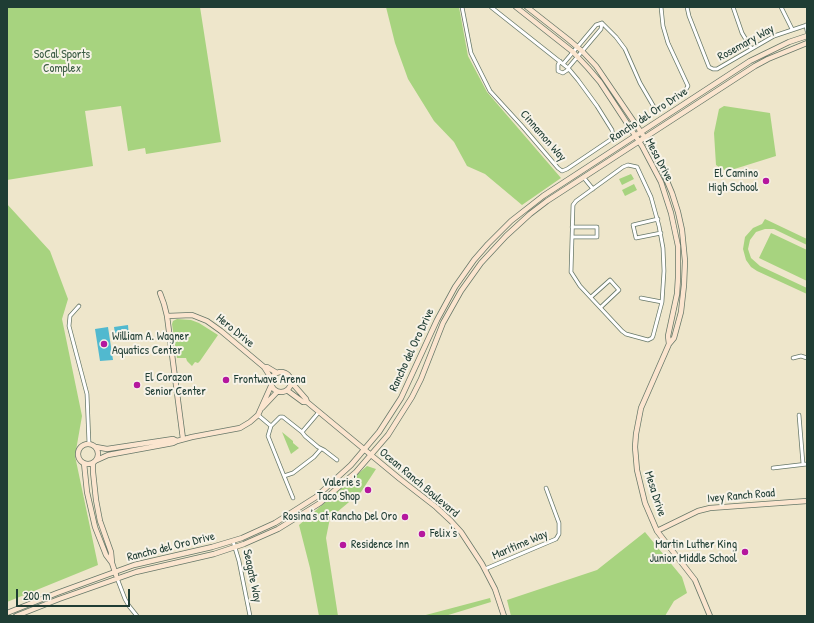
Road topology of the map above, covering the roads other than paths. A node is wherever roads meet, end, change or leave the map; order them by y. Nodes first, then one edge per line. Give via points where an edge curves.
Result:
1 (462, 7) edge
2 (491, 7) edge
3 (516, 7) edge
4 (527, 7) edge
5 (661, 7) edge
6 (687, 7) edge
7 (733, 7) edge
8 (781, 7) edge
9 (602, 23) junction
10 (807, 25) edge
11 (792, 29) junction
12 (807, 31) edge
13 (807, 36) edge
14 (807, 43) edge
15 (751, 48) junction
16 (580, 49) junction
17 (573, 52) junction
18 (578, 56) junction
19 (562, 63) junction
20 (568, 68) junction
21 (641, 132) junction
22 (635, 136) junction
23 (644, 138) junction
24 (639, 142) junction
25 (594, 163) junction
26 (580, 172) junction
27 (584, 178) junction
28 (593, 189) junction
29 (562, 192) junction
30 (658, 219) junction
31 (572, 227) junction
32 (661, 233) junction
33 (572, 237) junction
34 (160, 293) dead end
35 (591, 297) junction
36 (641, 298) dead end
37 (662, 302) junction
38 (78, 306) dead end
39 (601, 307) junction
40 (167, 316) junction
41 (669, 344) junction
42 (793, 358) dead end
43 (807, 358) edge
44 (264, 367) junction
45 (276, 373) junction
46 (271, 378) junction
47 (292, 383) junction
48 (271, 386) junction
49 (288, 391) junction
50 (277, 392) junction
51 (307, 402) junction
52 (319, 412) junction
53 (258, 413) junction
54 (799, 415) dead end
55 (270, 426) junction
56 (302, 432) junction
57 (183, 439) junction
58 (177, 441) junction
59 (89, 444) junction
60 (96, 447) junction
61 (321, 449) junction
62 (364, 450) junction
63 (371, 456) junction
64 (336, 460) dead end
65 (95, 462) junction
66 (84, 463) junction
67 (803, 464) junction
68 (807, 464) edge
69 (773, 468) dead end
70 (284, 476) junction
71 (546, 488) dead end
72 (293, 498) dead end
73 (807, 501) edge
74 (657, 530) junction
75 (233, 541) junction
76 (235, 547) junction
77 (112, 562) junction
78 (485, 569) junction
79 (115, 572) junction
80 (117, 578) junction
81 (7, 613) edge
82 (16, 616) edge
83 (136, 616) edge
84 (250, 616) edge
85 (504, 616) edge
86 (710, 616) edge

1 - 20 street, Cinnamon Way via 471,53 490,91 562,170 571,167 613,137 612,130 597,106
2 - 19 street, Cinnamon Way
3 - 17 main road, Mesa Drive
4 - 16 main road, Mesa Drive
5 - 9 street via 668,43 688,86 685,91 661,107 654,107 625,49
6 - 15 street, Rosemary Way via 709,67 717,69
7 - 15 street via 742,33
8 - 11 street
9 - 16 street via 596,25
9 - 16 street via 601,30
10 - 11 street, Rosemary Way
10 - 12 street
11 - 15 street, Rosemary Way
13 - 21 main road, Rancho del Oro Drive via 750,61
14 - 23 main road, Rancho del Oro Drive via 755,66
16 - 17 street
16 - 18 street
16 - 21 main road, Mesa Drive via 603,76
17 - 18 main road, Mesa Drive
17 - 19 street
18 - 20 street
18 - 22 main road, Mesa Drive via 600,82
19 - 20 street, Cinnamon Way
19 - 20 street, Cinnamon Way via 558,65 558,71 563,73
21 - 22 main road, Rancho del Oro Drive
21 - 23 main road, Mesa Drive
22 - 24 main road, Mesa Drive
22 - 25 main road, Rancho del Oro Drive
23 - 24 main road, Rancho del Oro Drive
23 - 41 main road, Mesa Drive via 659,162 672,193 684,246 685,280 681,312 674,338
24 - 27 main road, Rancho del Oro Drive
24 - 41 main road, Mesa Drive via 652,163 666,197 678,246 677,294 668,336
25 - 26 main road, Rancho del Oro Drive
25 - 27 main road
26 - 29 main road via 580,176
26 - 62 main road, Rancho del Oro Drive via 511,221 474,260 446,302 397,405
27 - 28 street
27 - 29 main road, Rancho del Oro Drive
28 - 30 street via 623,167 637,167 651,196
28 - 31 street via 573,205
29 - 63 main road, Rancho del Oro Drive via 514,228 472,275 443,323 405,408
30 - 32 street
30 - 32 street via 633,225 636,238
31 - 33 street
31 - 33 street via 597,227 597,236
32 - 37 street via 664,271
33 - 35 street via 571,272
34 - 40 main road
35 - 39 street
35 - 39 street via 610,280 619,290
36 - 37 street
37 - 39 street via 653,336 648,340 626,334
38 - 59 street via 70,316 69,326 87,394
40 - 44 main road, Hero Drive via 202,318
40 - 57 main road
41 - 74 main road, Mesa Drive via 641,408 635,447 641,491
42 - 43 street
44 - 45 main road, Hero Drive
44 - 46 main road, Hero Drive
45 - 46 main road
45 - 47 main road via 287,373
46 - 48 main road
47 - 49 main road
47 - 51 main road
48 - 50 main road
48 - 53 main road
49 - 50 main road
49 - 51 main road via 303,402
50 - 53 main road
51 - 52 main road, Ocean Ranch Boulevard
52 - 56 street
52 - 62 main road, Ocean Ranch Boulevard
53 - 55 street
53 - 57 main road via 240,428
54 - 67 street
55 - 56 street via 283,417
55 - 70 street via 268,436
56 - 61 street
57 - 58 main road
58 - 60 main road via 173,439 107,450
58 - 65 main road via 173,444 108,455
59 - 60 main road
59 - 66 main road via 82,446 78,451 79,458
60 - 65 main road via 98,452
61 - 64 street
61 - 70 street via 293,473
62 - 63 main road, Ocean Ranch Boulevard
62 - 75 main road, Rancho del Oro Drive via 316,498 275,523
63 - 76 main road, Rancho del Oro Drive via 344,484 310,510 272,532
63 - 78 main road, Ocean Ranch Boulevard via 436,507 461,532
65 - 66 main road
65 - 77 main road via 93,472 96,500
66 - 77 main road via 95,527 106,555
67 - 68 street
67 - 69 street
70 - 72 street
71 - 78 street, Maritime Way via 559,523 559,534 556,538
73 - 74 main road, Ivey Ranch Road via 710,508
74 - 86 main road, Mesa Drive via 694,580
75 - 76 street, Seagate Way
75 - 79 main road, Rancho del Oro Drive
76 - 80 main road, Rancho del Oro Drive
76 - 84 street, Seagate Way
77 - 79 main road
78 - 85 main road, Ocean Ranch Boulevard
79 - 80 main road
79 - 81 main road, Rancho del Oro Drive
80 - 82 main road, Rancho del Oro Drive
80 - 83 street

